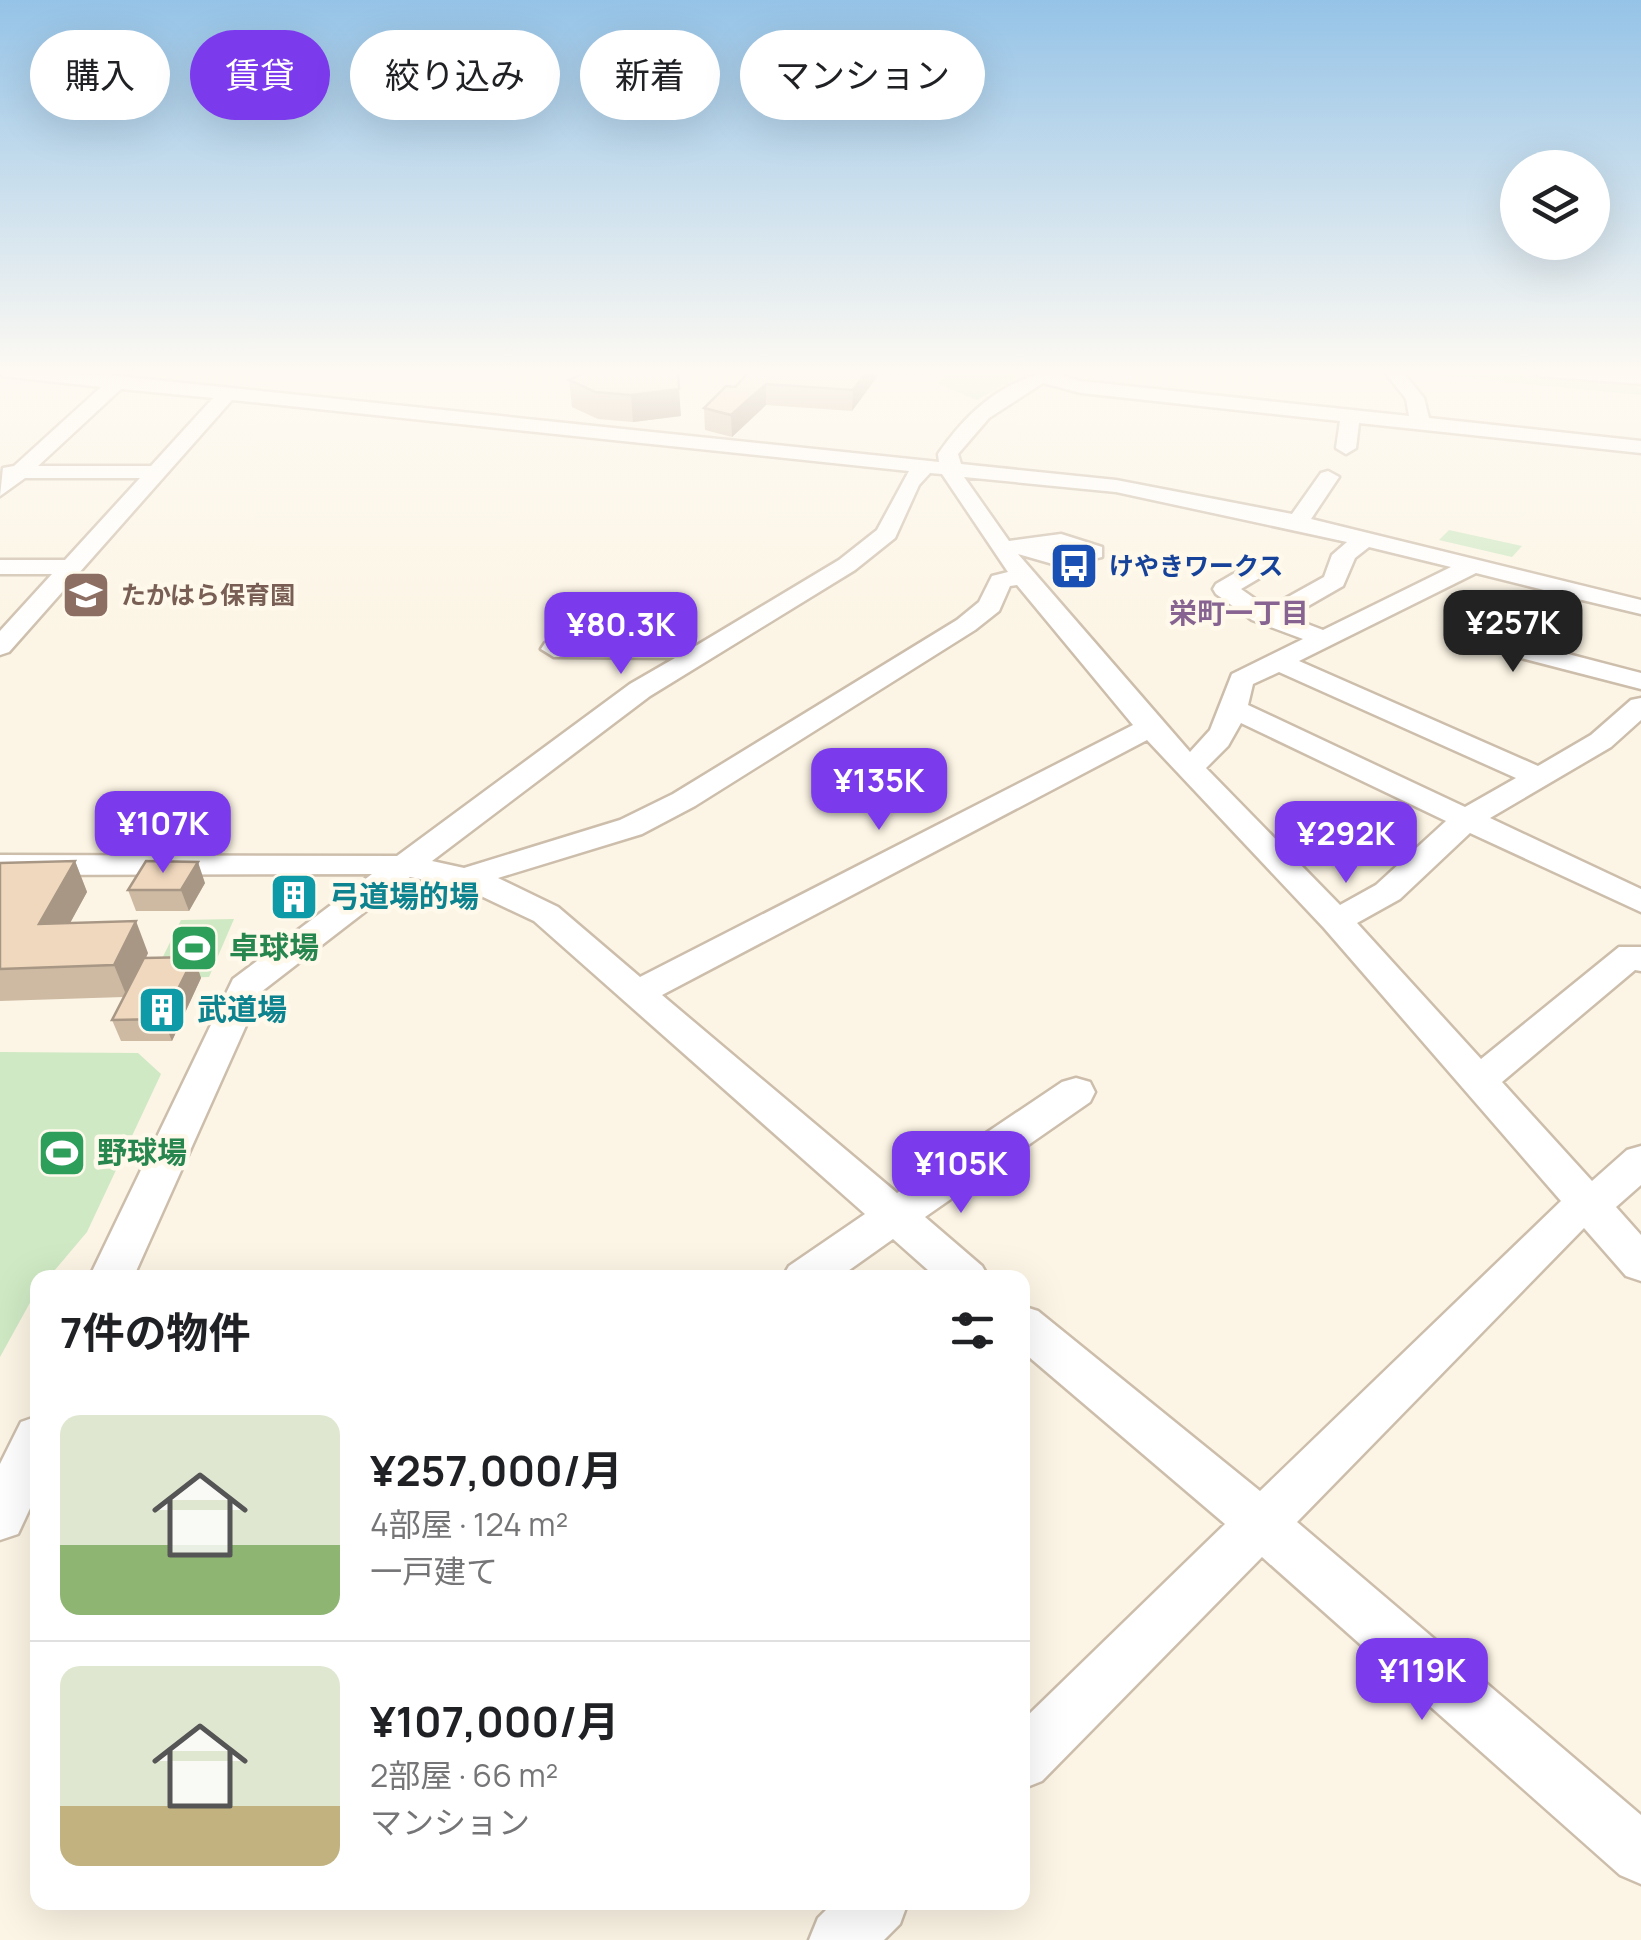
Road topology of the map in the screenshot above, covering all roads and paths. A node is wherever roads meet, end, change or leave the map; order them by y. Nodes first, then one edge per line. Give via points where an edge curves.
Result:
1 (164, 462) edge
2 (892, 462) edge
3 (950, 462) edge
4 (926, 465) junction
5 (951, 468) junction
6 (10, 472) edge
7 (154, 472) junction
8 (1328, 477) dead end
9 (0, 490) edge
10 (1298, 522) junction
11 (1365, 540) junction
12 (1016, 558) junction
13 (1472, 566) junction
14 (0, 567) edge
15 (73, 568) junction
16 (1260, 568) dead end
17 (1568, 590) junction
18 (1641, 608) edge
19 (1269, 618) junction
20 (1325, 639) junction
21 (0, 648) edge
22 (554, 649) dead end
23 (694, 655) junction
24 (1280, 662) junction
25 (1641, 681) edge
26 (1238, 695) junction
27 (1641, 706) edge
28 (1150, 727) junction
29 (1188, 767) junction
30 (1539, 777) junction
31 (1465, 820) junction
32 (0, 866) edge
33 (410, 866) junction
34 (470, 876) junction
35 (1641, 902) edge
36 (1336, 921) junction
37 (1641, 960) edge
38 (637, 993) junction
39 (1480, 1080) junction
40 (1076, 1092) dead end
41 (1641, 1161) edge
42 (1588, 1208) junction
43 (896, 1218) junction
44 (1641, 1264) edge
45 (116, 1270) edge
46 (816, 1270) edge
47 (958, 1270) edge
48 (1030, 1331) edge
49 (30, 1454) edge
50 (0, 1518) edge
51 (1263, 1525) junction
52 (1030, 1753) edge
53 (1641, 1854) edge
54 (870, 1910) edge
55 (840, 1940) edge

1 - 7 street
2 - 4 street
3 - 5 street
4 - 5 street
4 - 23 street via 909,484 887,534 847,565
5 - 10 street via 1154,491
5 - 12 street
6 - 7 street
6 - 9 street
7 - 15 street
8 - 10 street
10 - 11 street
11 - 13 street
11 - 19 street via 1344,556 1335,581
12 - 28 street
12 - 34 street via 990,606 966,625 684,800 631,827
13 - 17 street
13 - 20 street
14 - 15 street
15 - 21 street
16 - 19 street via 1224,589
17 - 18 street
17 - 25 street via 1539,622 1526,650
19 - 20 street
20 - 24 street
22 - 23 street via 670,648
23 - 33 street
24 - 26 street
24 - 30 street
26 - 29 street via 1214,750
26 - 31 street
27 - 30 street via 1601,741
28 - 29 street
28 - 38 street
29 - 36 street
30 - 31 street
31 - 35 street
31 - 36 street via 1388,892
32 - 33 street
33 - 34 street
33 - 45 street via 246,987
34 - 38 street via 546,914
36 - 39 street
37 - 39 street via 1631,956
38 - 43 street
39 - 42 street
40 - 43 street
41 - 42 street
42 - 44 street
42 - 51 street via 1572,1214
43 - 46 street
43 - 47 street
48 - 51 street
49 - 50 street
51 - 52 street
51 - 53 street
54 - 55 street

